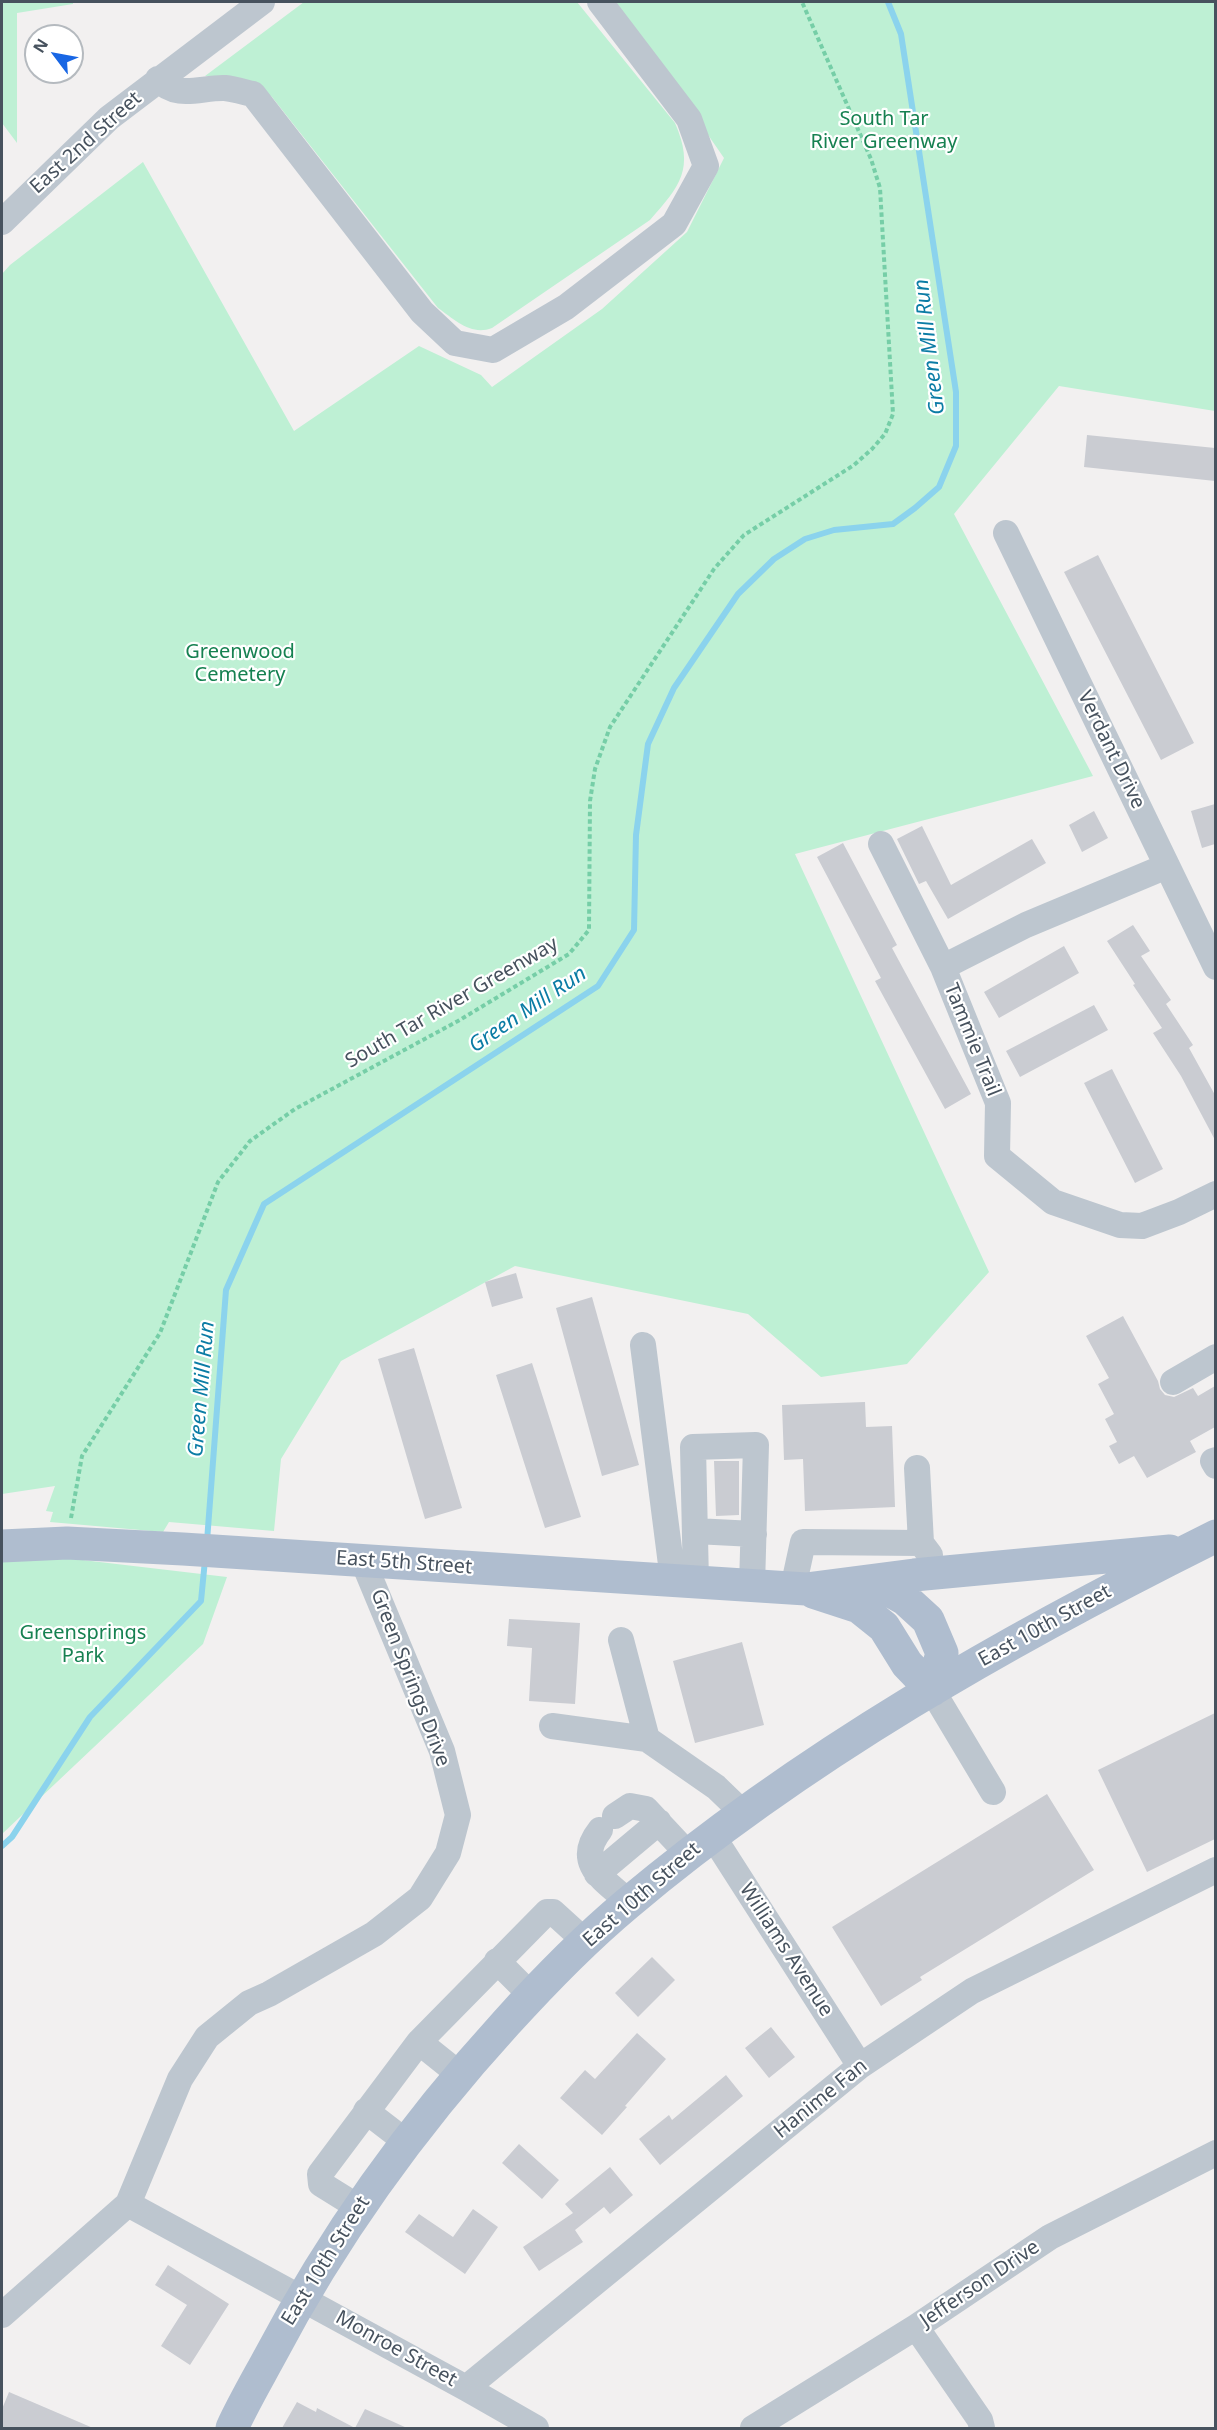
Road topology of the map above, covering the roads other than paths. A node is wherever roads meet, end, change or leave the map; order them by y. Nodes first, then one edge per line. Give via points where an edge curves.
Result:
1 (262, 2) edge
2 (600, 2) edge
3 (166, 73) junction
4 (2, 222) edge
5 (1006, 533) dead end
6 (881, 844) dead end
7 (1167, 866) junction
8 (943, 967) junction
9 (1215, 967) edge
10 (1215, 1194) edge
11 (643, 1345) dead end
12 (1215, 1357) edge
13 (1173, 1382) dead end
14 (1215, 1460) edge
15 (1215, 1466) edge
16 (917, 1468) dead end
17 (695, 1531) junction
18 (754, 1534) junction
19 (1202, 1542) edge
20 (921, 1543) junction
21 (2, 1546) edge
22 (363, 1561) junction
23 (942, 1573) junction
24 (684, 1581) junction
25 (873, 1581) junction
26 (752, 1586) junction
27 (800, 1589) junction
28 (621, 1640) dead end
29 (932, 1690) junction
30 (552, 1726) dead end
31 (647, 1739) junction
32 (993, 1792) dead end
33 (743, 1813) junction
34 (658, 1822) junction
35 (700, 1844) junction
36 (1215, 1870) edge
37 (597, 1874) junction
38 (629, 1902) junction
39 (586, 1942) junction
40 (497, 1961) junction
41 (531, 1995) junction
42 (419, 2042) junction
43 (860, 2066) junction
44 (459, 2074) junction
45 (366, 2111) junction
46 (405, 2141) junction
47 (1214, 2158) edge
48 (128, 2204) junction
49 (358, 2207) junction
50 (301, 2297) junction
51 (2, 2316) edge
52 (916, 2327) junction
53 (466, 2388) junction
54 (232, 2428) edge
55 (536, 2428) edge
56 (753, 2428) edge
57 (982, 2428) edge

1 - 3 street, East 2nd Street
2 - 3 street via 689,119 706,166 674,224 566,306 494,350 455,343 422,312 253,94 225,88 183,92 164,86
3 - 4 street, East 2nd Street via 109,118
5 - 7 street, Verdant Drive
6 - 8 street
7 - 8 street via 1026,925
7 - 9 street, Verdant Drive
8 - 10 street, Tammie Trail via 998,1103 997,1156 1053,1202 1120,1225 1142,1226
11 - 24 street
12 - 13 street
14 - 15 street
16 - 20 street
17 - 18 street
17 - 18 street via 693,1447 756,1445
17 - 24 street
18 - 26 street
19 - 23 main road, East 5th Street
19 - 29 main road, East 10th Street
20 - 23 street
20 - 27 street via 803,1542
21 - 22 main road, East 5th Street via 67,1543
22 - 24 main road, East 5th Street
22 - 48 street, Green Springs Drive via 442,1751 458,1815 448,1853 420,1898 374,1934 249,2003 207,2037 180,2079
23 - 25 main road, East 5th Street
24 - 26 main road, East 5th Street
25 - 27 main road, East 5th Street
25 - 29 main road via 905,1599 928,1620 942,1653
26 - 27 main road, East 5th Street
27 - 29 main road, East 5th Street via 860,1607 884,1627 907,1664
28 - 31 street
29 - 32 street
29 - 33 main road, East 10th Street via 826,1755
30 - 31 street
31 - 33 street via 716,1787
33 - 35 main road, East 10th Street
34 - 35 street, Williams Avenue
34 - 37 street
34 - 37 street, Williams Avenue via 646,1809 630,1806 607,1823 589,1855
35 - 38 main road, East 10th Street
35 - 43 street, Williams Avenue
36 - 43 street, Hanime Fan via 972,1991
37 - 38 street
38 - 39 main road, East 10th Street
39 - 40 street via 553,1912 547,1912
39 - 41 main road, East 10th Street
40 - 41 street
40 - 42 street
41 - 44 main road, East 10th Street
42 - 44 street
42 - 45 street
43 - 53 street, Hanime Fan
44 - 46 main road, East 10th Street
45 - 46 street
45 - 49 street via 320,2174 321,2184
46 - 49 main road, East 10th Street
47 - 52 street, Jefferson Drive via 1050,2237
48 - 50 street, Monroe Street
48 - 51 street, Green Springs Drive
49 - 50 main road, East 10th Street
50 - 53 street, Monroe Street
50 - 54 main road, East 10th Street
52 - 56 street, Jefferson Drive
52 - 57 street
53 - 55 street, Monroe Street

